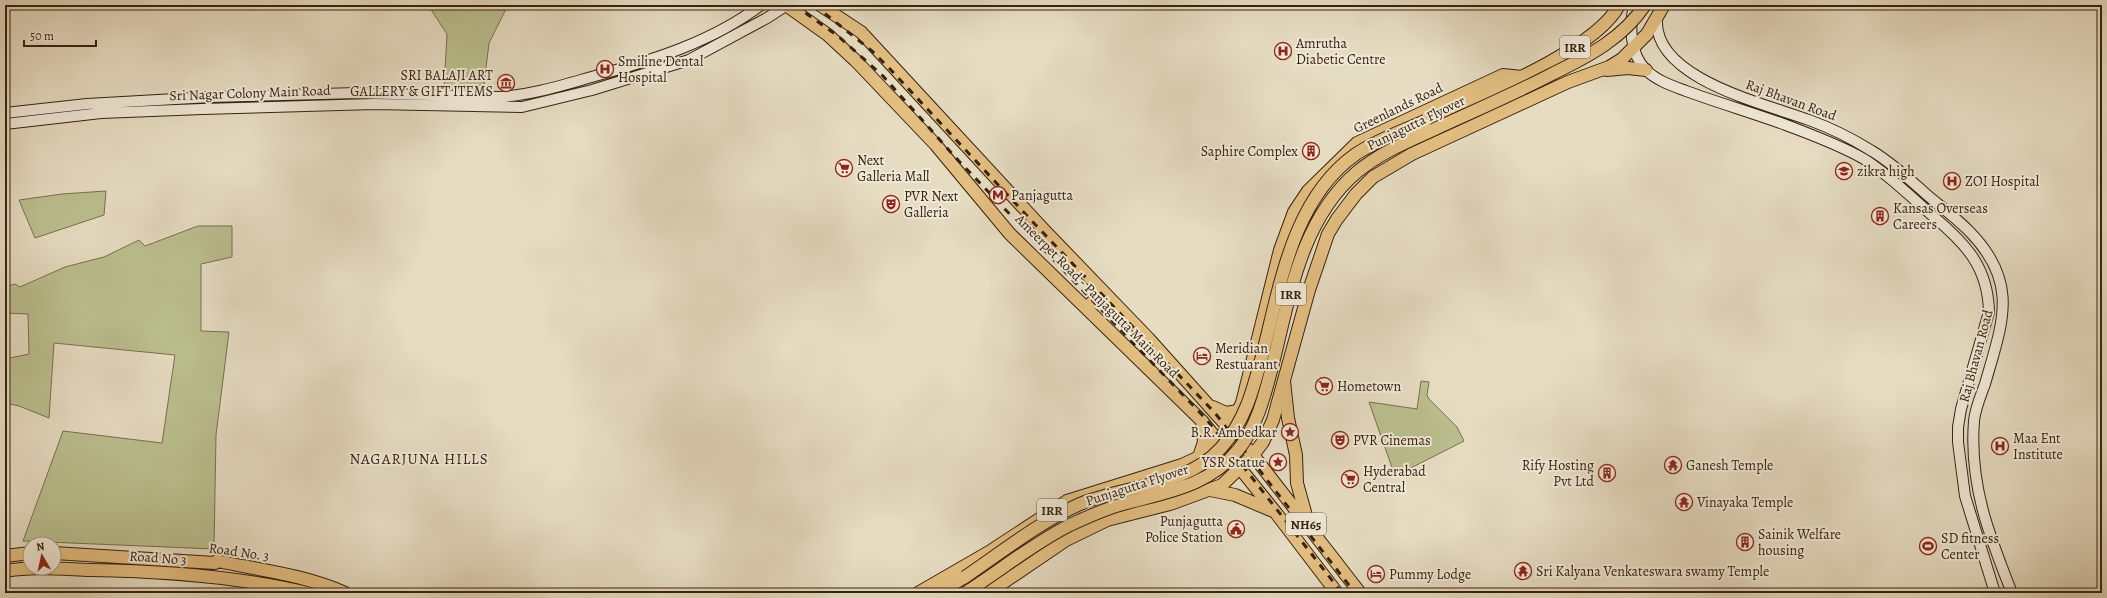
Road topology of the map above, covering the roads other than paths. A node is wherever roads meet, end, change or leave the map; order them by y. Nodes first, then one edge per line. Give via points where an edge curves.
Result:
1 (761, 5) edge
2 (786, 5) edge
3 (820, 5) edge
4 (1619, 5) edge
5 (1634, 5) edge
6 (1645, 5) edge
7 (1664, 5) edge
8 (1657, 20) junction
9 (1634, 49) junction
10 (1646, 70) junction
11 (1594, 74) junction
12 (1522, 77) junction
13 (5, 113) edge
14 (5, 124) edge
15 (1280, 250) junction
16 (1318, 262) junction
17 (1104, 292) junction
18 (1086, 308) junction
19 (1284, 381) junction
20 (1210, 406) junction
21 (1238, 411) junction
22 (1202, 421) junction
23 (1229, 427) junction
24 (1218, 440) junction
25 (1253, 455) junction
26 (1199, 456) junction
27 (1240, 468) junction
28 (1210, 490) junction
29 (1276, 513) junction
30 (1310, 528) junction
31 (22, 554) edge
32 (62, 554) edge
33 (5, 556) edge
34 (5, 571) edge
35 (308, 593) edge
36 (345, 593) edge
37 (918, 593) edge
38 (937, 593) edge
39 (965, 593) edge
40 (988, 593) edge
41 (1337, 593) edge
42 (1360, 593) edge
43 (1995, 593) edge
44 (2012, 593) edge

1 - 13 main road, Sri Nagar Colony Main Road via 717,32 665,56 522,95 500,97 358,93 211,97 87,104
2 - 14 main road, Sri Nagar Colony Main Road via 689,60 592,90 522,107 374,104 195,109 100,113
2 - 18 main road, Ameerpet Road - Panjagutta Main Road / NH65 via 828,35 856,61 935,144 1010,234
3 - 17 main road, Ameerpet Road - Panjagutta Main Road / NH65 via 861,32
4 - 12 main road, IRR via 1603,25 1584,42
5 - 9 main road via 1631,26
6 - 39 main road, Punjagutta Flyover / IRR, bridge via 1623,31 1599,50 1378,156 1338,190 1321,214 1305,249 1265,393 1252,430 1238,450 1222,466 1205,478 1183,488 1122,504 1067,527
7 - 8 main road, IRR
8 - 9 main road, IRR
8 - 44 main road, Raj Bhavan Road via 1657,35 1669,55 1694,74 1735,94 1812,121 1873,151 1968,230 1991,260 1999,277 2004,298 2003,319 1974,419 1974,470 1988,534
9 - 10 main road, Raj Bhavan Road
9 - 11 main road, IRR via 1622,59
10 - 11 main road via 1617,68
10 - 43 main road, Raj Bhavan Road via 1671,85 1787,126 1863,159 1888,177 1968,249 1984,279 1989,312 1961,409 1958,442 1965,496
11 - 16 main road, IRR via 1568,82 1412,154 1374,177 1337,218
12 - 15 main road, Greenlands Road / IRR via 1503,74 1357,143 1308,191 1294,212
12 - 38 main road, Punjagutta Flyover / IRR, bridge via 1378,142 1355,155 1334,174 1302,219 1244,414 1235,432 1220,450 1200,465 1174,478 1108,494 1055,516
15 - 16 main road
15 - 21 main road, Greenlands Road / IRR
16 - 19 main road, IRR
17 - 18 main road
17 - 20 main road, Ameerpet Road - Panjagutta Main Road / NH65
18 - 22 main road, Ameerpet Road - Panjagutta Main Road / NH65
19 - 25 main road, IRR via 1273,420 1263,442
19 - 30 main road via 1296,455 1297,483
20 - 21 main road via 1226,413
20 - 23 main road, Ameerpet Road - Panjagutta Main Road / NH65
21 - 23 main road, Greenlands Road / IRR
22 - 24 main road, NH65
22 - 26 main road via 1204,442
23 - 24 main road, IRR
23 - 25 main road, NH65
24 - 26 main road, IRR
24 - 27 main road, NH65
25 - 27 main road, IRR
25 - 30 main road, NH65
26 - 37 main road, IRR via 1152,476 1067,501 989,552
27 - 28 main road, IRR via 1222,484
27 - 29 main road, NH65
28 - 29 main road, IRR via 1235,494
28 - 40 main road, IRR via 1170,504 1107,520 1066,540
29 - 41 main road, NH65
30 - 42 main road, NH65
31 - 33 main road
32 - 36 main road, Road No. 3 via 215,563 217,561 284,574 324,584
34 - 35 main road, Road No 3 via 24,568 115,570 232,578

